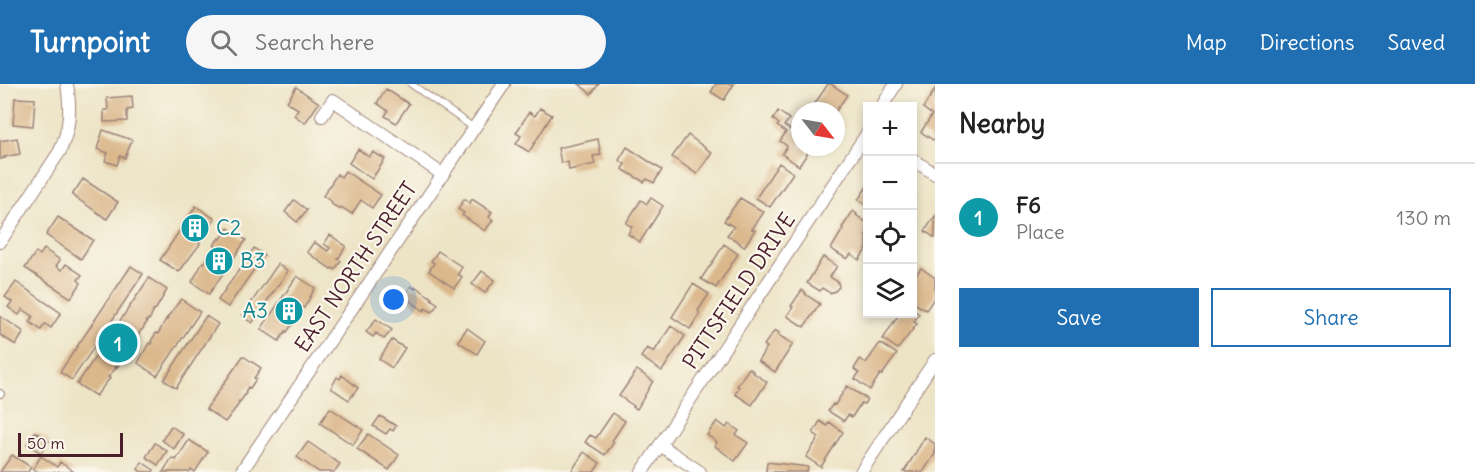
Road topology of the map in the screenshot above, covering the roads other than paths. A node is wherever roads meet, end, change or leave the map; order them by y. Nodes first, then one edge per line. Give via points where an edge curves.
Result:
1 (67, 84) edge
2 (411, 84) edge
3 (504, 84) edge
4 (896, 84) edge
5 (885, 102) edge
6 (322, 117) dead end
7 (474, 128) junction
8 (863, 138) edge
9 (917, 162) edge
10 (442, 174) junction
11 (935, 174) edge
12 (0, 242) edge
13 (935, 360) edge
14 (660, 445) junction
15 (241, 472) edge
16 (642, 472) edge
17 (700, 472) edge
18 (861, 472) edge

1 - 12 street via 70,115 60,152
2 - 7 lane
3 - 7 street, EAST NORTH STREET
4 - 5 street
6 - 10 street via 333,100
7 - 10 street, EAST NORTH STREET
8 - 14 street, PITTSFIELD DRIVE
9 - 11 street
10 - 15 street, EAST NORTH STREET
13 - 18 street
14 - 16 street, PITTSFIELD DRIVE
14 - 17 street

